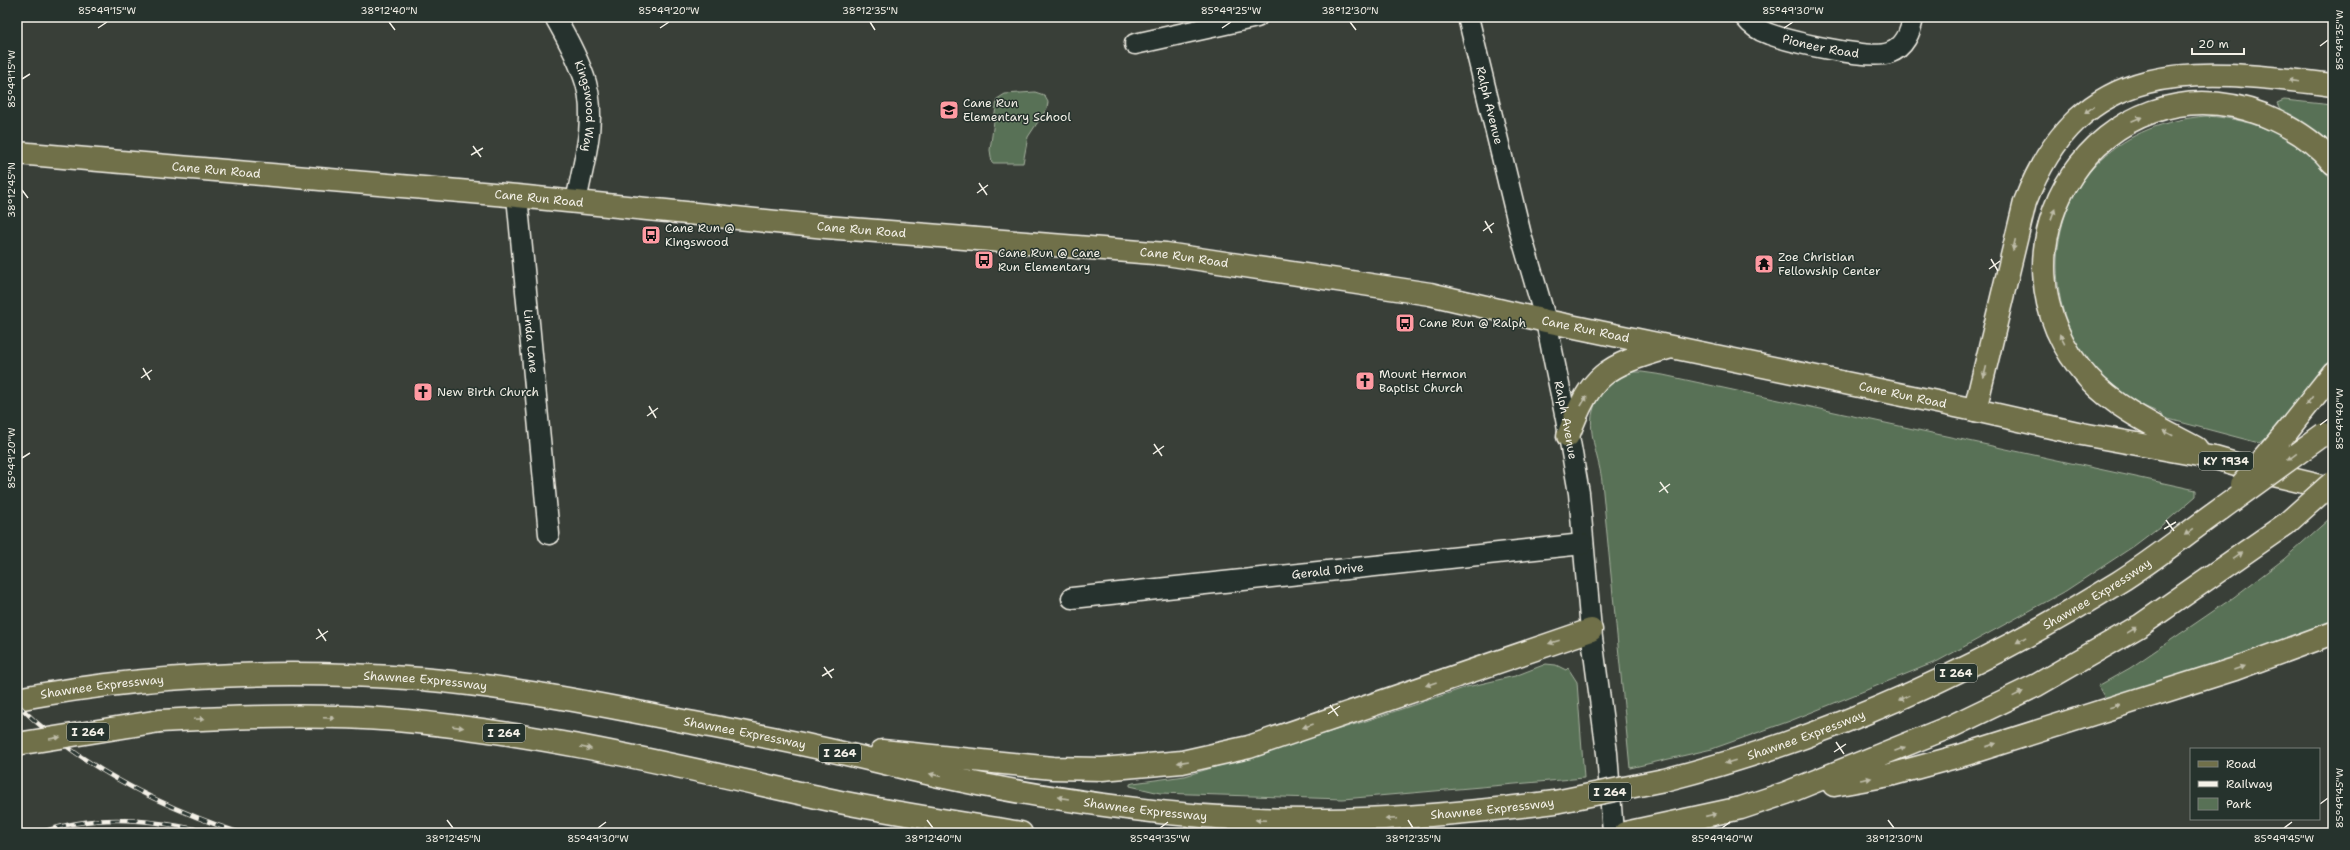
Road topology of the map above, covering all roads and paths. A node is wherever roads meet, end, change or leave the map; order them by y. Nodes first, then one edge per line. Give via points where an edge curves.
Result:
1 (555, 17) edge
2 (1257, 17) edge
3 (1468, 17) edge
4 (1744, 17) edge
5 (1913, 17) edge
6 (1136, 44) dead end
7 (2333, 85) edge
8 (17, 153) edge
9 (2333, 163) edge
10 (517, 196) junction
11 (576, 202) junction
12 (1546, 321) junction
13 (1672, 346) junction
14 (2333, 373) edge
15 (1975, 410) junction
16 (2328, 430) edge
17 (1568, 436) junction
18 (2215, 458) junction
19 (2333, 482) edge
20 (2333, 488) edge
21 (2220, 509) junction
22 (549, 534) dead end
23 (1583, 544) junction
24 (1072, 598) dead end
25 (1591, 630) junction
26 (2333, 633) edge
27 (17, 699) edge
28 (17, 744) edge
29 (805, 744) junction
30 (1786, 793) junction
31 (842, 802) junction
32 (937, 833) edge
33 (1021, 833) edge
34 (1613, 833) edge
35 (1625, 833) edge

1 - 11 street, Kingswood Way via 581,68 589,101 587,142
2 - 6 street
3 - 12 street, Ralph Avenue via 1521,235
4 - 5 street, Pioneer Road via 1759,30 1770,34 1826,48 1880,55 1890,53 1901,45 1907,38
7 -> 15 main road via 2242,76 2176,75 2155,78 2128,87 2096,104 2079,117 2051,150 2032,183 2025,202
8 - 10 main road, Cane Run Road / KY 1934
18 -> 9 main road via 2115,402 2090,379 2071,355 2061,338 2050,308 2044,271 2047,231 2058,198 2081,162 2112,133 2151,114 2178,106 2200,104 2245,108 2284,123
10 - 11 main road, Cane Run Road / KY 1934
10 - 22 street, Linda Lane
11 - 12 main road, Cane Run Road / KY 1934 via 826,227 1166,254 1388,286
12 - 13 main road, Cane Run Road / KY 1934
12 - 17 street, Ralph Avenue
13 - 15 main road, Cane Run Road / KY 1934
17 -> 13 main road via 1578,410 1599,377 1628,359
14 -> 21 main road, bridge
15 - 18 main road, Cane Run Road / KY 1934 via 2082,434
16 -> 21 main road, Shawnee Expressway / I 264, bridge
17 - 23 street, Ralph Avenue via 1579,494
18 - 20 main road, Cane Run Road / KY 1934
30 -> 19 main road, bridge via 1907,746 2037,685 2142,625 2286,524
21 -> 29 main road, Shawnee Expressway / I 264, bridge via 2120,581 2009,647 1909,696 1789,744 1664,780 1555,802 1462,814 1359,821 1230,819 1129,809 1028,793 938,776
23 - 24 street, Gerald Drive
23 - 25 street, Ralph Avenue
25 -> 29 main road via 1249,746 1182,762 1102,769 1053,768
25 - 34 street, Ralph Avenue via 1607,753
30 -> 26 main road via 1890,775 1963,755 2235,669
27 - 29 main road, Shawnee Expressway / I 264 via 125,682 313,674 423,680 590,702
28 -> 31 main road, I 264, bridge via 160,721 287,716 395,720 504,733 745,779
35 -> 30 main road via 1741,808
31 - 32 main road
31 - 33 main road, I 264

